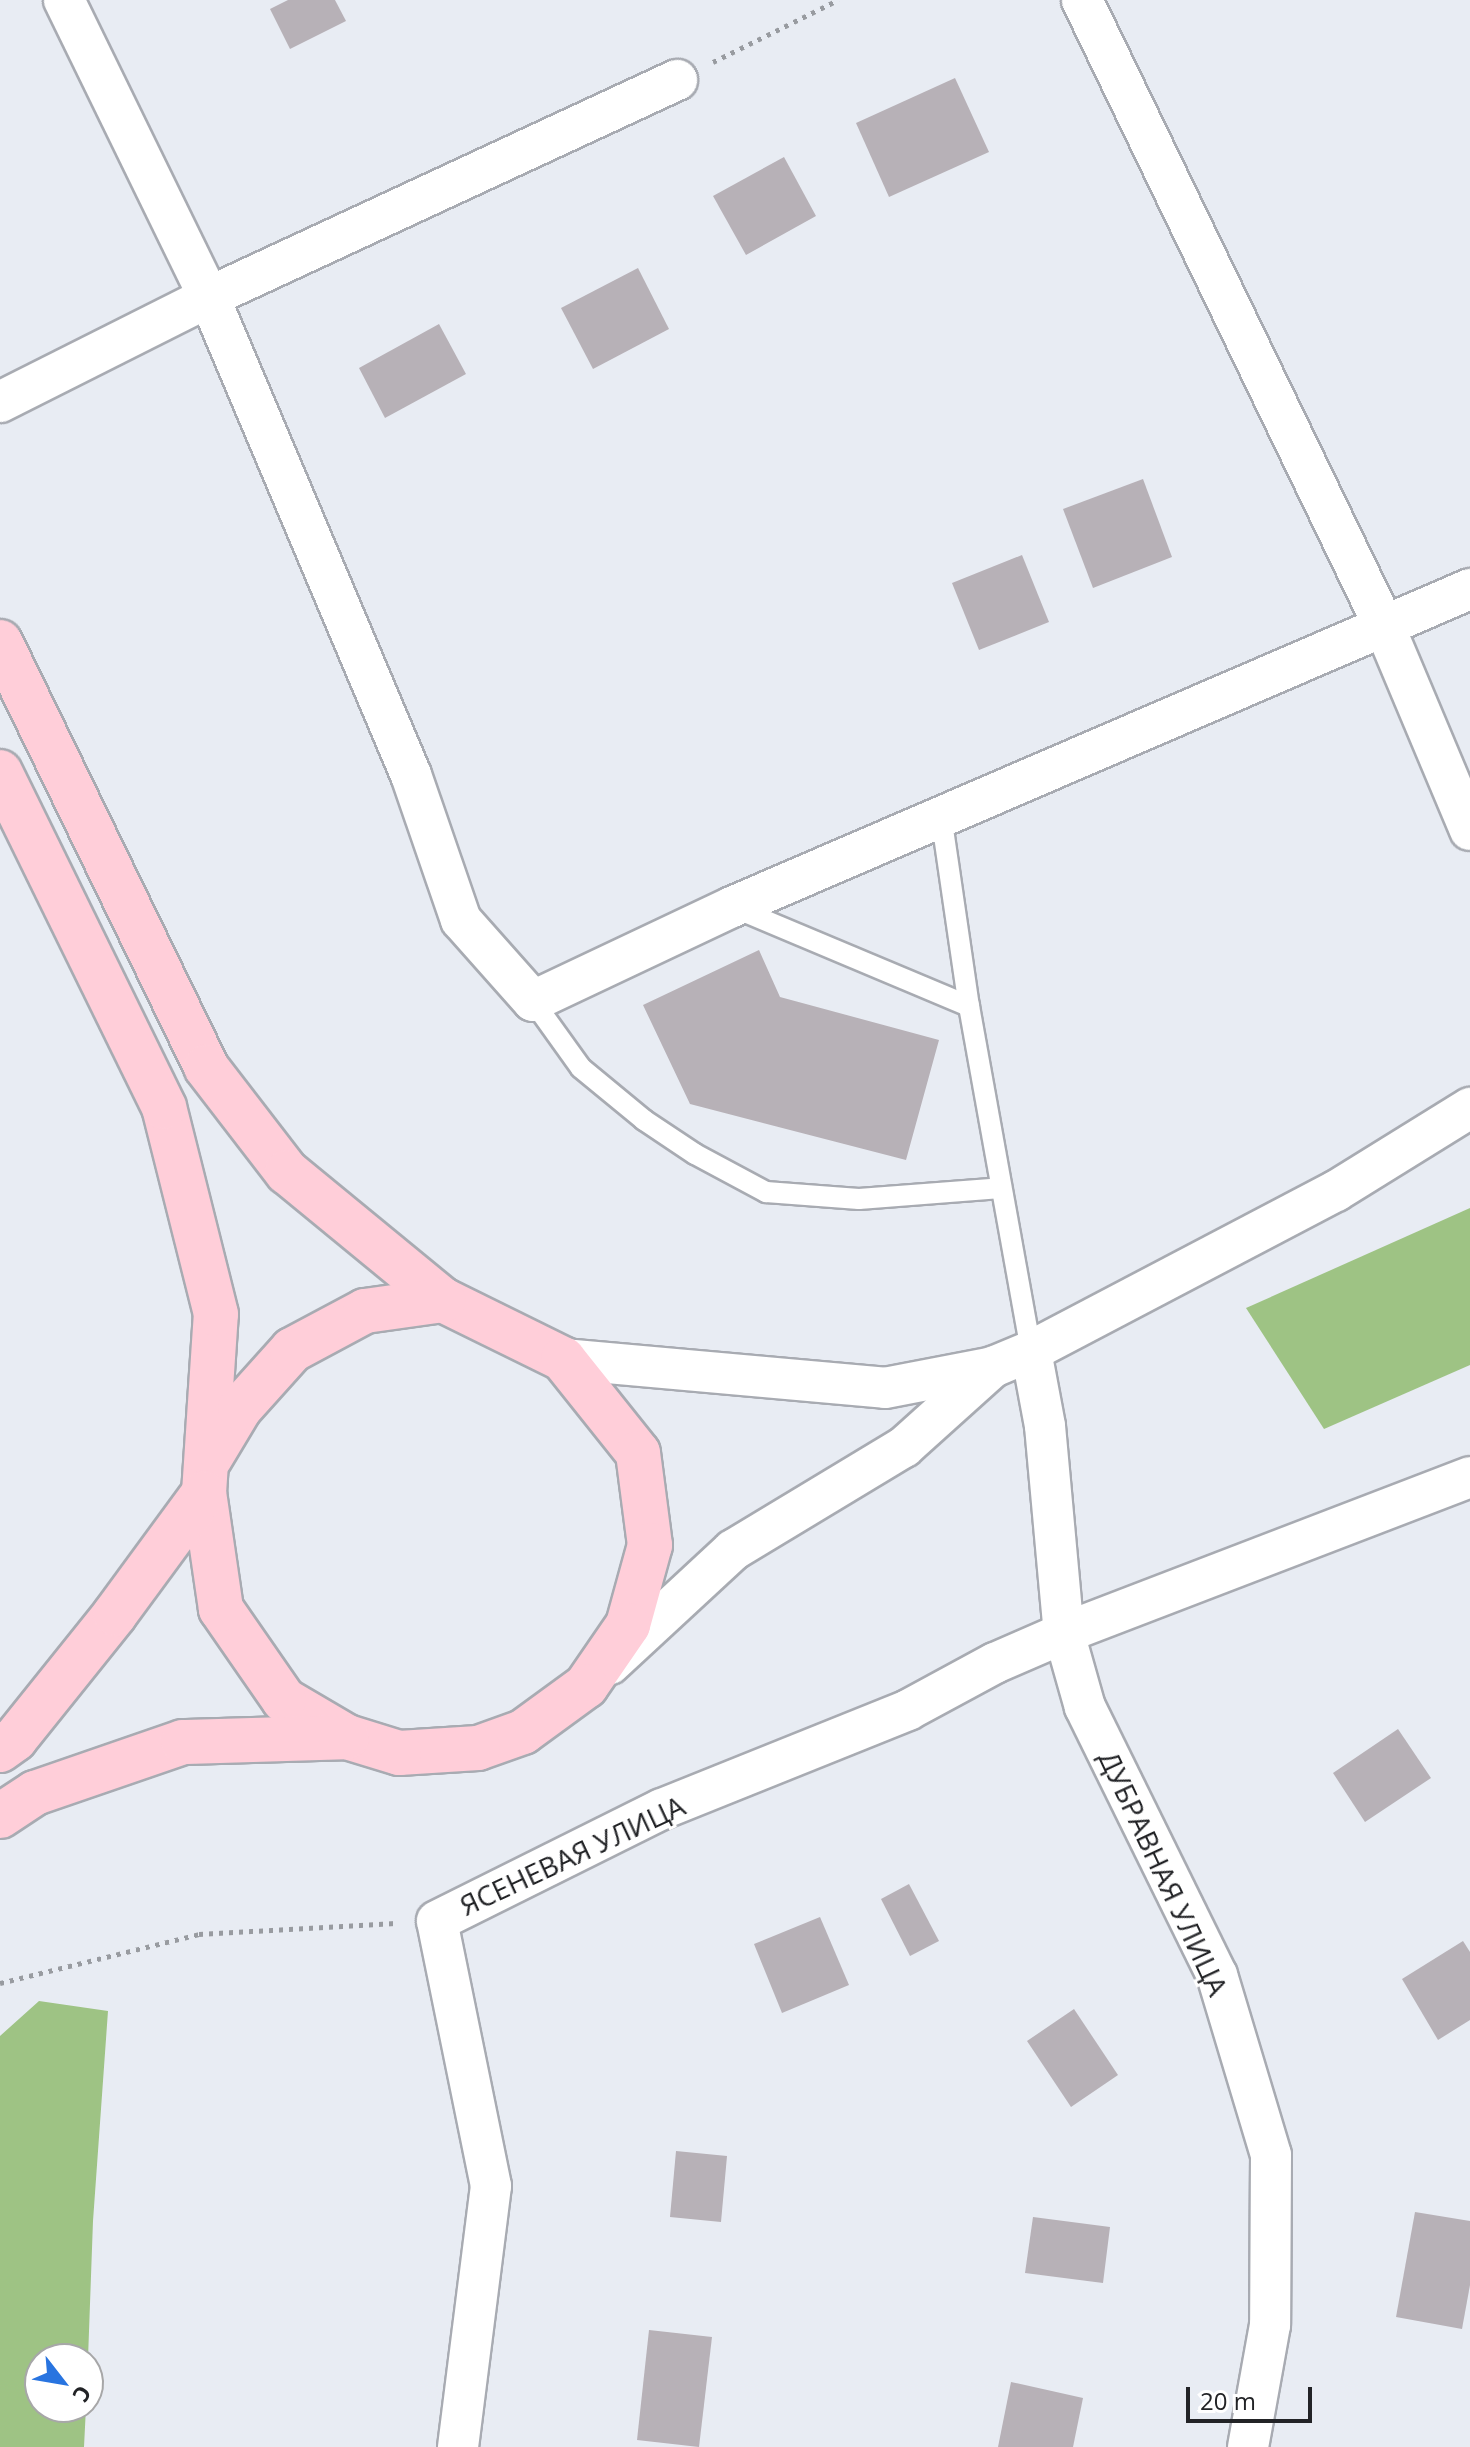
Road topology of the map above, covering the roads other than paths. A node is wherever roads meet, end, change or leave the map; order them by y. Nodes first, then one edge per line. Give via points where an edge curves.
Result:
1 (64, 0) edge
2 (1082, 0) edge
3 (677, 80) road end
4 (209, 297) junction
5 (0, 402) edge
6 (1470, 589) edge
7 (1385, 628) junction
8 (0, 642) edge
9 (0, 772) edge
10 (941, 815) junction
11 (1470, 830) edge
12 (732, 907) junction
13 (533, 1001) junction
14 (969, 1006) junction
15 (1470, 1108) edge
16 (1001, 1188) junction
17 (443, 1300) junction
18 (1031, 1351) junction
19 (563, 1359) junction
20 (993, 1367) junction
21 (1470, 1477) edge
22 (205, 1478) junction
23 (1064, 1633) junction
24 (586, 1686) junction
25 (347, 1737) junction
26 (0, 1750) edge
27 (0, 1816) edge
28 (458, 2447) edge
29 (1248, 2447) edge

1 - 4 street
2 - 7 street
3 - 4 street
4 - 5 street
4 - 13 street via 411,775 461,920
6 - 7 street
7 - 10 street
7 - 11 street
8 - 17 main road via 206,1067 287,1172
9 - 22 main road via 164,1107 216,1314
10 - 12 street
10 - 14 lane
12 - 13 street
12 - 14 lane
13 - 16 lane via 581,1068 634,1112 695,1154 766,1192 859,1199
14 - 16 lane
15 - 18 street via 1336,1191
16 - 18 lane
17 - 19 main road
17 - 22 main road via 365,1311 292,1350 240,1408
18 - 20 street
18 - 23 street, ДУБРАВНАЯ УЛИЦА via 1045,1426
19 - 20 street via 885,1388
19 - 24 main road via 638,1453 650,1545 628,1625
20 - 24 street via 904,1447 733,1550
21 - 23 street, ЯСЕНЕВАЯ УЛИЦА
22 - 25 main road via 221,1609 284,1700
22 - 26 main road via 115,1614 15,1739
23 - 28 street, ЯСЕНЕВАЯ УЛИЦА via 908,1710 662,1809 437,1921 491,2186
23 - 29 street, ДУБРАВНАЯ УЛИЦА via 1085,1707 1217,1975 1271,2155 1270,2325
24 - 25 main road via 523,1732 478,1748 399,1753
25 - 27 main road via 183,1742 35,1793

